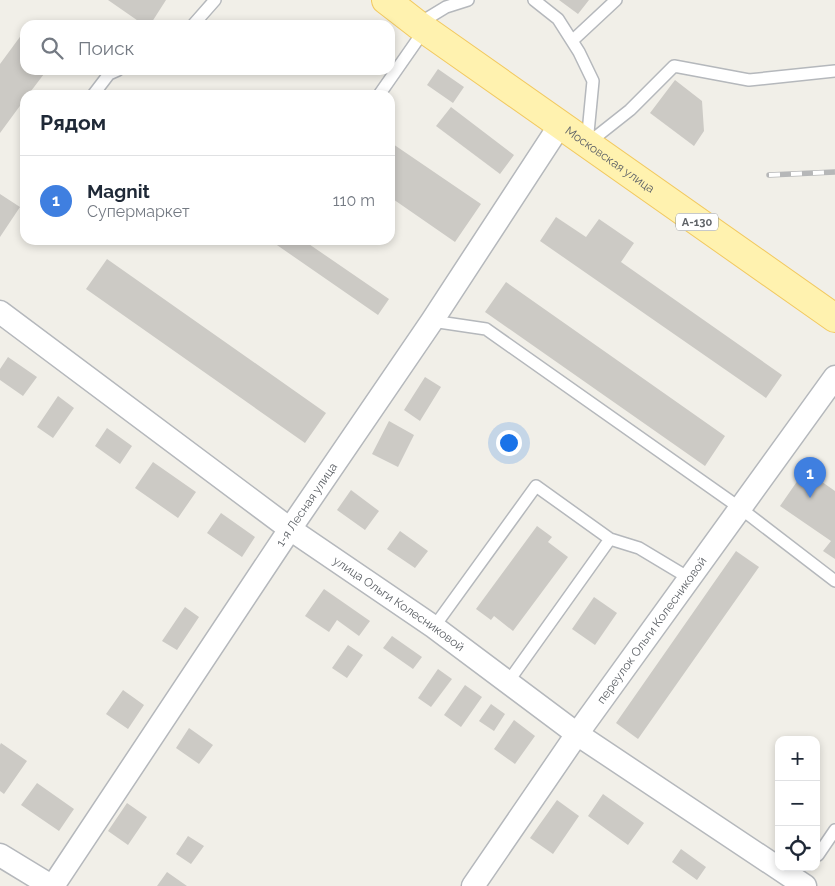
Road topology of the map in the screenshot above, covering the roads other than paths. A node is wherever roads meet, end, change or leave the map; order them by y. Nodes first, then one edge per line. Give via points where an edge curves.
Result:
1 (215, 0) edge
2 (386, 0) edge
3 (468, 0) edge
4 (534, 0) edge
5 (616, 0) edge
6 (197, 20) edge
7 (421, 27) junction
8 (572, 41) junction
9 (395, 69) edge
10 (835, 71) edge
11 (108, 75) edge
12 (391, 75) edge
13 (97, 90) edge
14 (382, 90) edge
15 (560, 125) junction
16 (587, 144) junction
17 (0, 312) edge
18 (835, 318) edge
19 (432, 321) junction
20 (835, 377) edge
21 (740, 508) junction
22 (290, 529) junction
23 (610, 539) junction
24 (689, 578) junction
25 (835, 581) edge
26 (434, 626) junction
27 (508, 682) junction
28 (577, 734) junction
29 (835, 830) edge
30 (820, 851) edge
31 (0, 855) edge
32 (52, 886) edge
33 (473, 886) edge
34 (805, 886) edge

1 - 6 lane
2 - 7 main road, Московская улица / А-130
3 - 7 lane via 446,6
4 - 8 lane via 558,19
5 - 8 lane
7 - 9 lane
7 - 15 main road, Московская улица / А-130
8 - 16 lane via 593,81
10 - 16 lane via 749,80 674,66 630,110
11 - 13 lane
12 - 14 lane
15 - 16 main road, Московская улица / А-130
15 - 19 street, 1-я Лесная улица
16 - 18 main road, Московская улица / А-130
17 - 22 street, улица Ольги Колесниковой
19 - 21 lane via 486,329
19 - 22 street, 1-я Лесная улица
20 - 21 street, переулок Ольги Колесниковой
21 - 24 street, переулок Ольги Колесниковой
21 - 25 lane
22 - 26 street, улица Ольги Колесниковой
22 - 32 street, 1-я Лесная улица
23 - 24 lane via 639,548
23 - 26 lane via 536,486
23 - 27 lane
24 - 28 street, переулок Ольги Колесниковой
26 - 27 street, улица Ольги Колесниковой
27 - 28 street, улица Ольги Колесниковой
28 - 33 street, переулок Ольги Колесниковой
28 - 34 street, улица Ольги Колесниковой
29 - 30 lane
31 - 32 street

